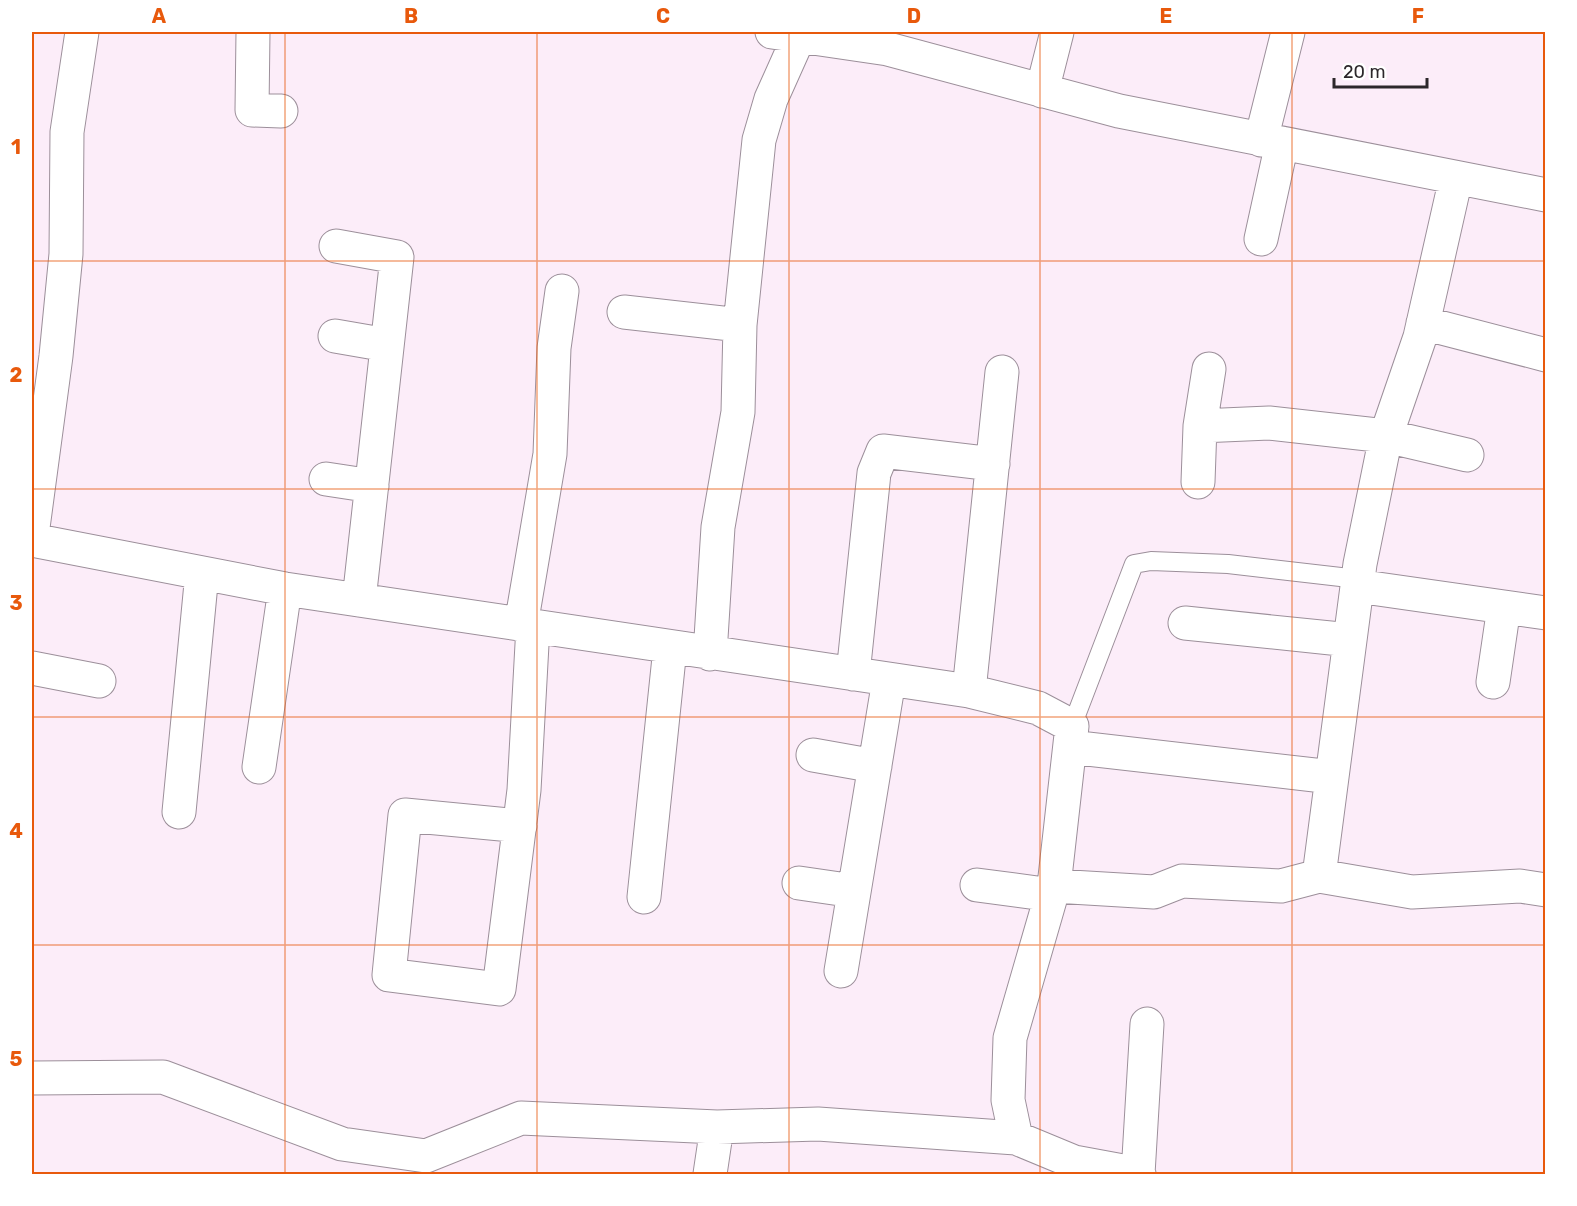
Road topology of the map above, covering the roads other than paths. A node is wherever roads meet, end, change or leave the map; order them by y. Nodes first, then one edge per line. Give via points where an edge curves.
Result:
1 (81, 32) edge
2 (253, 32) edge
3 (1057, 32) edge
4 (1288, 32) edge
5 (791, 33) edge
6 (1042, 91) junction
7 (281, 111) dead end
8 (1272, 141) junction
9 (1456, 178) junction
10 (1545, 195) edge
11 (1261, 239) dead end
12 (336, 246) dead end
13 (562, 291) dead end
14 (624, 312) dead end
15 (1423, 323) junction
16 (740, 325) junction
17 (335, 336) dead end
18 (387, 345) junction
19 (44, 355) edge
20 (1545, 355) edge
21 (1209, 369) dead end
22 (1002, 372) dead end
23 (1200, 426) junction
24 (1386, 436) junction
25 (1467, 455) dead end
26 (993, 464) junction
27 (326, 479) dead end
28 (1198, 482) dead end
29 (372, 486) junction
30 (32, 535) edge
31 (32, 540) edge
32 (202, 573) junction
33 (1358, 583) junction
34 (285, 589) junction
35 (359, 600) junction
36 (1504, 607) junction
37 (1545, 613) edge
38 (1185, 623) dead end
39 (527, 625) junction
40 (1350, 640) junction
41 (670, 648) junction
42 (710, 654) junction
43 (32, 668) edge
44 (853, 674) junction
45 (889, 680) junction
46 (99, 681) dead end
47 (1493, 682) dead end
48 (969, 691) junction
49 (1071, 736) junction
50 (813, 755) dead end
51 (875, 766) junction
52 (260, 767) dead end
53 (1332, 777) junction
54 (179, 812) dead end
55 (520, 826) junction
56 (1319, 876) junction
57 (799, 883) dead end
58 (977, 885) dead end
59 (1053, 890) junction
60 (1545, 890) edge
61 (854, 891) junction
62 (644, 897) dead end
63 (841, 971) dead end
64 (1147, 1024) dead end
65 (32, 1078) edge
66 (717, 1127) junction
67 (1033, 1154) edge
68 (710, 1174) edge
69 (1139, 1174) edge

1 - 19 street via 67,132 66,254
2 - 7 street via 252,110
3 - 6 street
4 - 8 street
5 - 6 street via 888,49
5 - 16 street via 759,140
6 - 8 street via 1119,111
8 - 9 street
8 - 11 street
9 - 10 street
9 - 15 street
12 - 18 street via 397,257
13 - 39 street via 554,348 550,454
14 - 16 street
15 - 20 street
15 - 24 street
16 - 42 street via 738,412 718,527
17 - 18 street
18 - 29 street
19 - 30 street
21 - 23 street
22 - 26 street
23 - 24 street via 1269,423
23 - 28 street
24 - 25 street
24 - 33 street
26 - 44 street via 883,451 874,473
26 - 48 street
27 - 29 street
29 - 35 street
31 - 32 street
32 - 34 street
32 - 54 street
33 - 36 street
33 - 40 street
33 - 49 lane via 1228,564 1134,564
34 - 35 street
34 - 52 street
35 - 39 street
36 - 37 street
36 - 47 street
38 - 40 street
39 - 41 street
39 - 55 street
40 - 53 street
41 - 42 street
41 - 62 street
42 - 44 street
43 - 46 street
44 - 45 street
45 - 48 street
45 - 51 street
48 - 49 street via 1038,708
49 - 53 street
49 - 59 street
50 - 51 street
51 - 61 street
53 - 56 street
55 - 55 street via 499,989 389,975 405,814
56 - 59 street via 1281,886 1182,881 1154,892
56 - 60 street via 1412,892 1520,886
57 - 61 street
58 - 59 street
59 - 67 street via 1010,1038 1008,1100
61 - 63 street
64 - 69 street
65 - 66 street via 163,1077 342,1144 426,1156 521,1118
66 - 67 street via 818,1124
66 - 68 street
67 - 69 street

